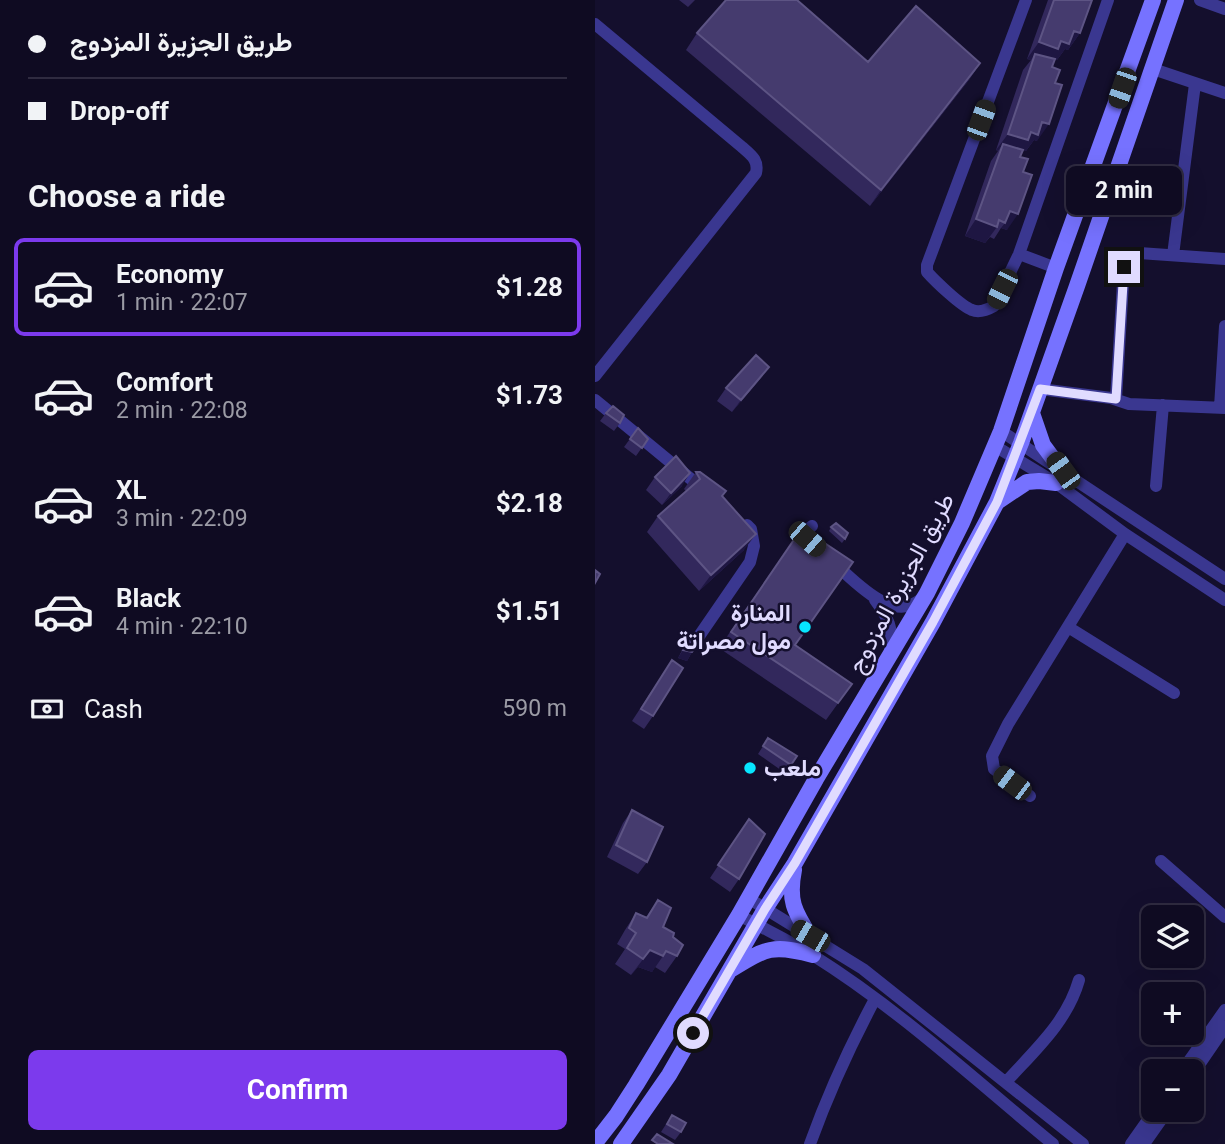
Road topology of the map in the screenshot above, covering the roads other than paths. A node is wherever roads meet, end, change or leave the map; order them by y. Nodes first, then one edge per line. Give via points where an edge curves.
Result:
1 (1026, 0) edge
2 (1108, 0) edge
3 (1153, 0) edge
4 (1176, 0) edge
5 (1200, 0) edge
6 (1225, 9) edge
7 (595, 24) edge
8 (1153, 69) junction
9 (1195, 83) junction
10 (1225, 93) edge
11 (1019, 254) junction
12 (1173, 255) junction
13 (1225, 259) edge
14 (1056, 268) junction
15 (1225, 326) edge
16 (595, 376) edge
17 (1040, 389) junction
18 (1116, 399) junction
19 (595, 400) edge
20 (1163, 405) junction
21 (1223, 407) edge
22 (1032, 412) junction
23 (998, 439) junction
24 (1018, 450) junction
25 (1059, 477) junction
26 (1156, 486) dead end
27 (709, 495) edge
28 (997, 502) junction
29 (741, 520) edge
30 (812, 526) dead end
31 (1125, 534) junction
32 (1225, 579) edge
33 (927, 593) junction
34 (873, 597) junction
35 (1225, 600) edge
36 (1068, 627) junction
37 (695, 642) edge
38 (883, 668) junction
39 (1174, 693) dead end
40 (1030, 796) dead end
41 (1161, 861) dead end
42 (795, 863) junction
43 (748, 898) junction
44 (765, 909) junction
45 (739, 915) junction
46 (1225, 917) edge
47 (756, 925) junction
48 (810, 936) junction
49 (813, 955) junction
50 (730, 970) junction
51 (1079, 980) dead end
52 (875, 999) junction
53 (1225, 1010) edge
54 (1224, 1030) edge
55 (1190, 1059) edge
56 (1203, 1059) edge
57 (1006, 1082) junction
58 (1147, 1122) edge
59 (1160, 1122) edge
60 (595, 1143) edge
61 (621, 1144) edge
62 (810, 1144) edge
63 (1053, 1144) edge
64 (1083, 1144) edge
65 (1131, 1144) edge
66 (1144, 1144) edge

1 - 11 street via 927,272 972,311 985,311 994,306
2 - 11 street
3 - 14 main road, طريق الجزيرة المزدوج
4 - 8 main road, طريق الجزيرة المزدوج
5 - 6 street
7 - 16 street via 742,147 758,166
8 - 9 street
8 - 17 main road, طريق الجزيرة المزدوج
9 - 10 street
9 - 12 street
11 - 14 street
12 - 13 street
12 - 18 street via 1139,253 1129,257 1124,267
14 - 23 main road, طريق الجزيرة المزدوج
15 - 21 street
17 - 18 street
17 - 22 main road, طريق الجزيرة المزدوج
18 - 20 street
19 - 27 street
20 - 21 street
20 - 26 street
22 - 24 main road, طريق الجزيرة المزدوج
22 - 25 main road
23 - 24 street
23 - 33 main road, طريق الجزيرة المزدوج
24 - 25 street
24 - 28 main road, طريق الجزيرة المزدوج
25 - 28 main road via 1027,482
25 - 31 street
25 - 32 street
28 - 42 main road, طريق الجزيرة المزدوج
29 - 37 street via 751,529 754,546 750,562
30 - 34 street via 804,532 807,539
31 - 35 street
31 - 36 street
33 - 34 street via 914,604 898,606
33 - 38 main road, طريق الجزيرة المزدوج
34 - 38 street via 891,632
36 - 39 street
36 - 40 street via 992,756 994,769
38 - 43 main road, طريق الجزيرة المزدوج
41 - 46 street
42 - 44 main road, طريق الجزيرة المزدوج
42 - 48 main road via 791,897
43 - 44 street
43 - 45 main road, طريق الجزيرة المزدوج
44 - 47 main road, طريق الجزيرة المزدوج
44 - 48 street
45 - 47 street
45 - 60 main road, طريق الجزيرة المزدوج via 636,1085
47 - 49 street
47 - 50 main road, طريق الجزيرة المزدوج
48 - 57 street via 863,969
49 - 50 main road via 763,950
49 - 52 street
50 - 61 main road, طريق الجزيرة المزدوج via 669,1075
51 - 57 street via 1060,1023
52 - 62 street
52 - 63 street
53 - 55 street
54 - 56 street
57 - 64 street
58 - 65 street
59 - 66 street

